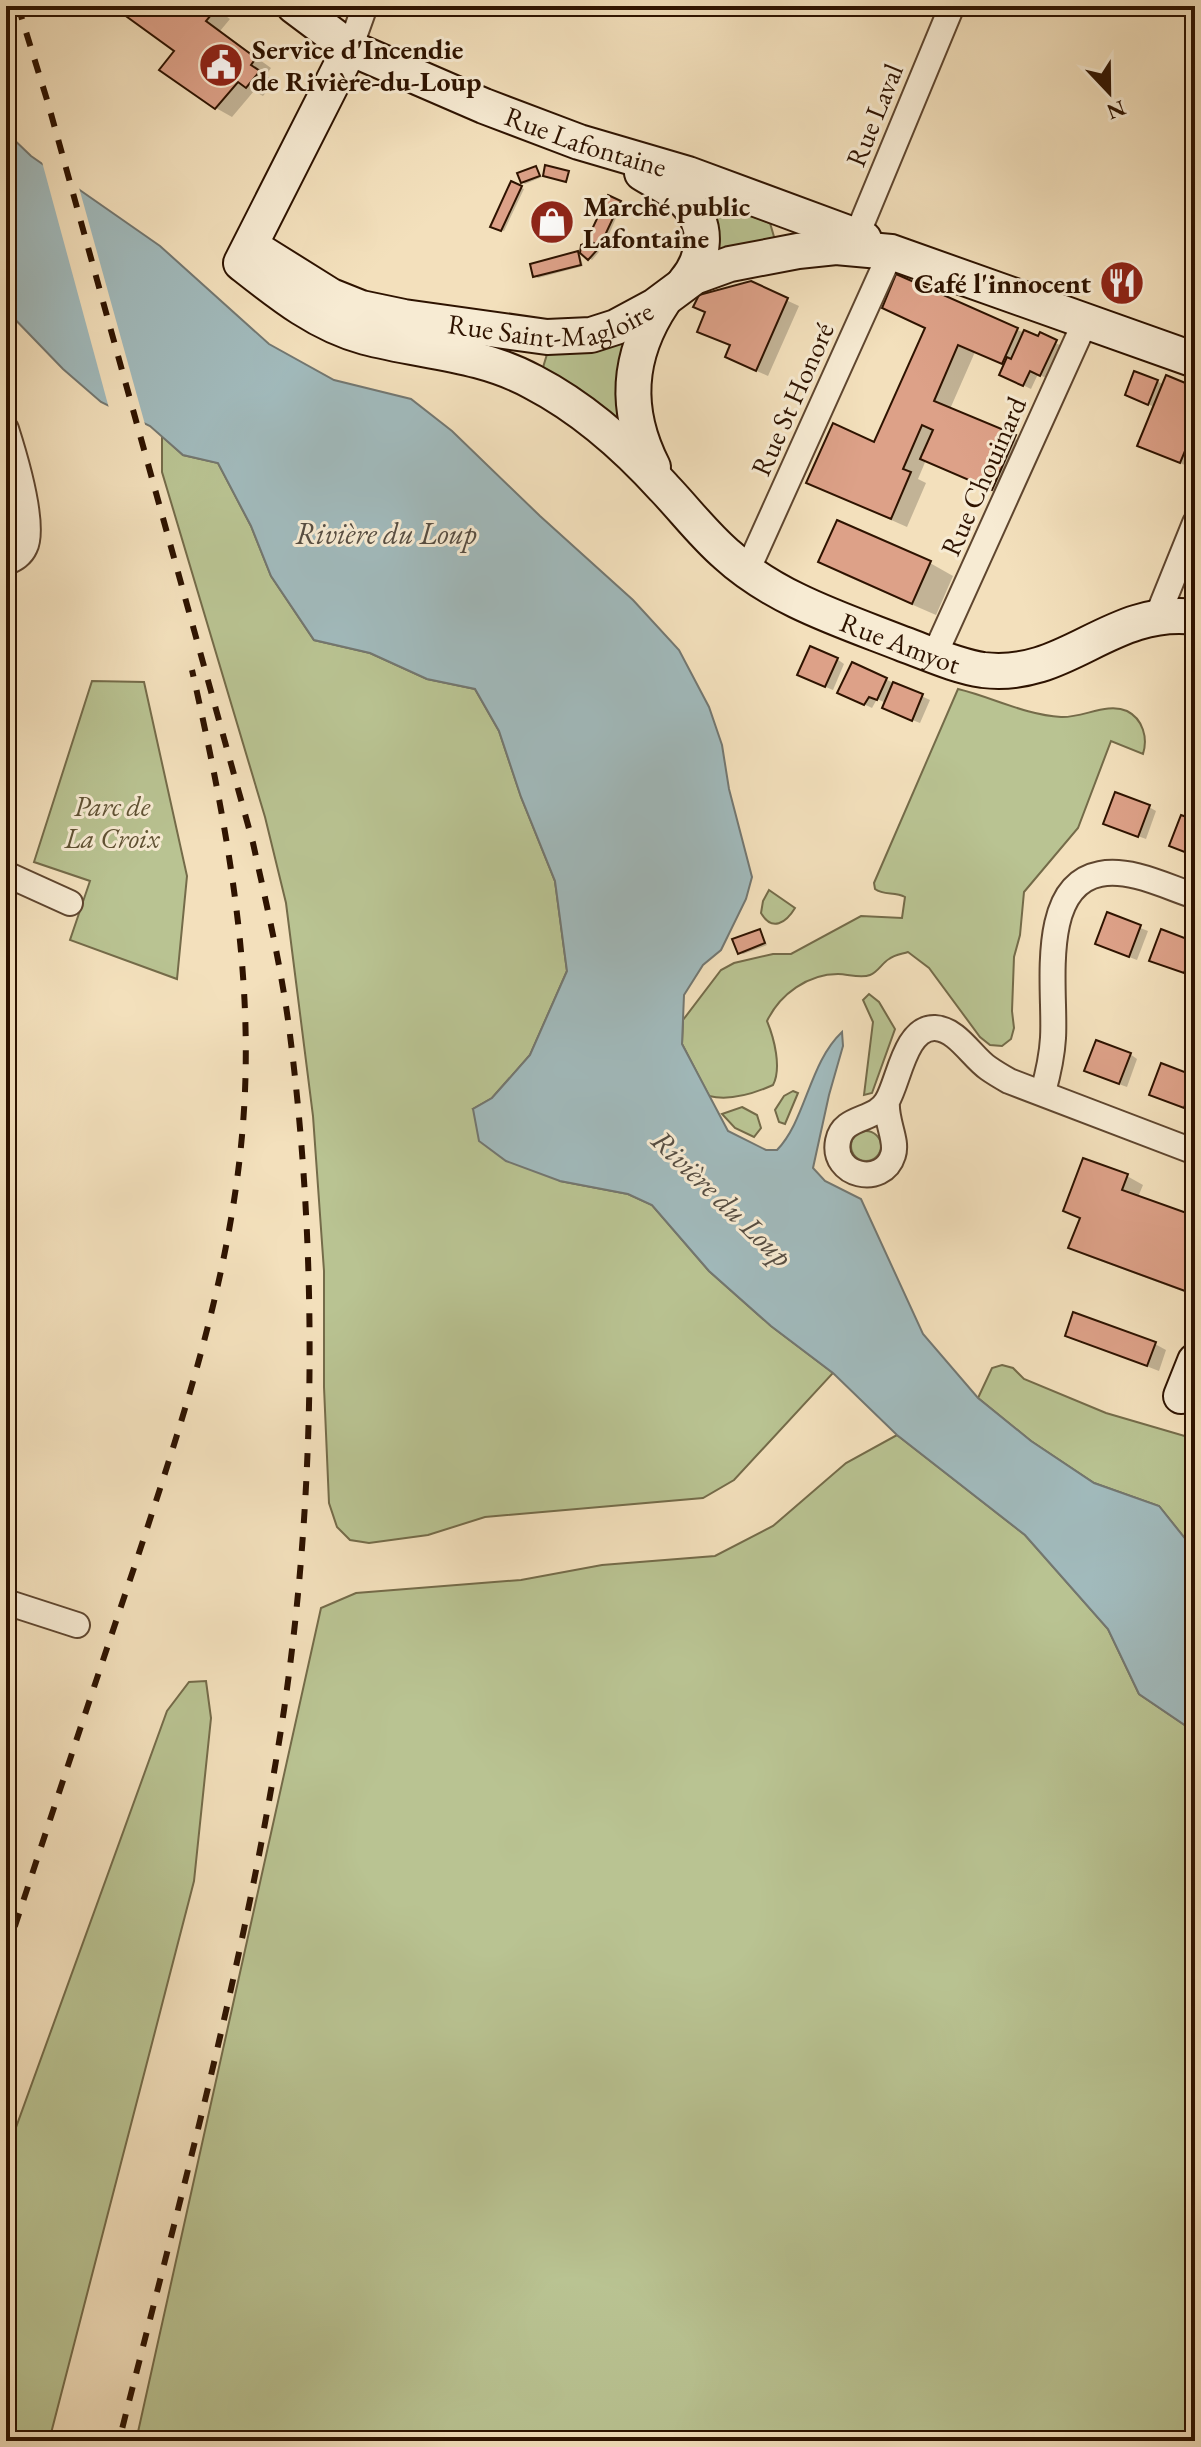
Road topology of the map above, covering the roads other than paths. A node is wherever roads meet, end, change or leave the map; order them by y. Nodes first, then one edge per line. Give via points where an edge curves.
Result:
1 (294, 6) edge
2 (365, 6) edge
3 (952, 6) edge
4 (350, 48) junction
5 (612, 152) junction
6 (854, 242) junction
7 (891, 252) junction
8 (246, 255) junction
9 (675, 290) junction
10 (1086, 320) junction
11 (1195, 360) edge
12 (6, 429) edge
13 (656, 479) junction
14 (1195, 523) edge
15 (6, 563) edge
16 (747, 571) junction
17 (1157, 617) junction
18 (1195, 617) edge
19 (934, 656) junction
20 (6, 874) edge
21 (1195, 896) edge
22 (70, 903) dead end
23 (1043, 1092) junction
24 (887, 1101) dead end
25 (1195, 1152) edge
26 (1195, 1361) edge
27 (1181, 1396) dead end
28 (6, 1602) edge
29 (77, 1625) dead end

1 - 4 main road, Rue Lafontaine
2 - 4 street
3 - 6 street, Rue Laval
4 - 5 main road, Rue Lafontaine via 497,111
4 - 8 main road
5 - 6 main road, Rue Lafontaine via 688,174
5 - 9 main road via 680,196 695,213 703,244 698,261
6 - 7 main road, Rue Lafontaine
6 - 9 main road, Rue Saint-Magloire via 730,264
7 - 10 main road, Rue Lafontaine
7 - 16 street, Rue St Honoré
8 - 9 main road, Rue Saint-Magloire via 361,308 531,336 602,332 628,322
8 - 13 main road, Rue Saint-Magloire via 296,305 338,327 472,358 551,392 597,424
9 - 13 main road via 653,318 639,351 632,395 638,433
10 - 11 main road, Rue Lafontaine
10 - 19 street, Rue Chouinard
12 - 15 street via 30,526 20,556
13 - 16 main road, Rue Amyot
14 - 17 street
16 - 19 main road, Rue Amyot via 808,606
17 - 18 main road, Rue Amyot
17 - 19 main road, Rue Amyot via 1116,629 1062,658 1015,671 981,670
20 - 22 street
21 - 23 street via 1121,874 1101,873 1075,889 1062,907 1052,958 1053,1038
23 - 24 street via 1009,1081 950,1033 932,1028 912,1042
23 - 25 street
26 - 27 main road
28 - 29 street

